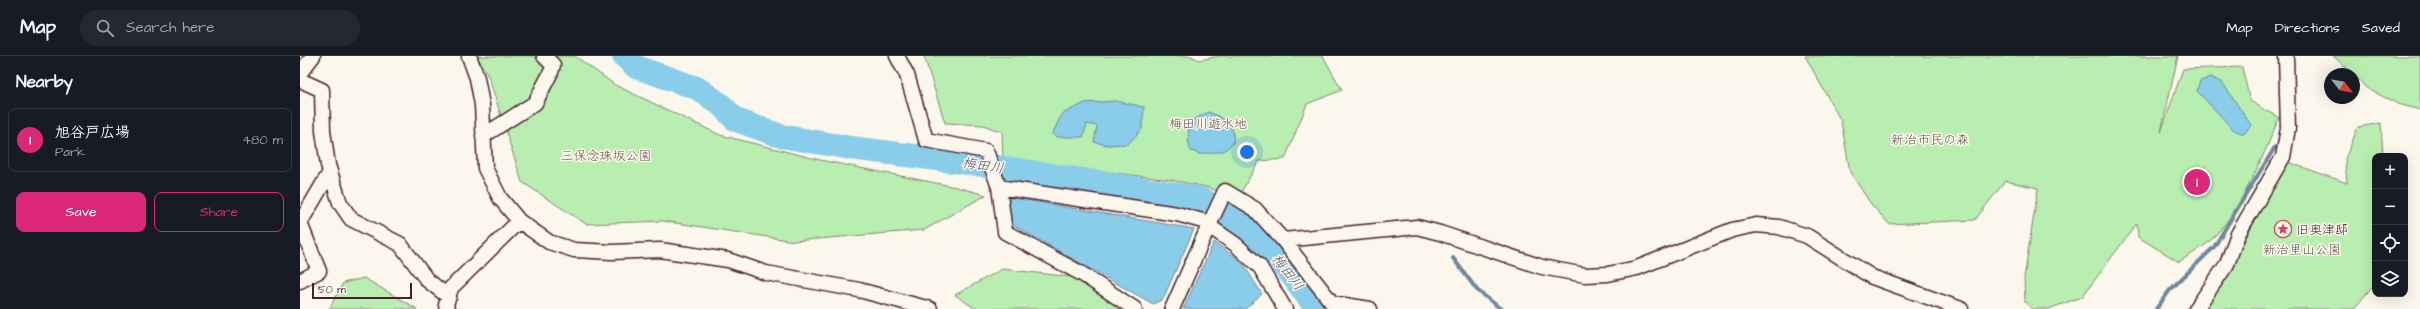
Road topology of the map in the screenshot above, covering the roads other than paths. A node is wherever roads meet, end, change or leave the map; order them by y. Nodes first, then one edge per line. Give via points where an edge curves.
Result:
1 (313, 56) edge
2 (468, 56) edge
3 (544, 56) edge
4 (897, 56) edge
5 (2286, 56) edge
6 (300, 73) edge
7 (305, 82) edge
8 (483, 136) junction
9 (330, 172) junction
10 (999, 186) junction
11 (519, 221) junction
12 (1210, 223) junction
13 (1283, 240) junction
14 (300, 281) edge
15 (448, 303) edge
16 (930, 309) edge
17 (1135, 309) edge
18 (1172, 309) edge
19 (1285, 309) edge
20 (1370, 309) edge
21 (1961, 309) edge
22 (2196, 309) edge

1 - 6 street
2 - 8 street via 477,78 482,105
3 - 8 street via 553,65 535,102
4 - 10 street via 907,75 926,140 986,151
5 - 22 street via 2288,128 2283,157 2238,234 2227,264
7 - 9 street via 322,90 323,131
8 - 11 street via 485,168 500,198
9 - 14 street via 300,223 319,271
9 - 15 street via 340,203 351,219 400,244
10 - 12 street via 1177,214
10 - 17 street via 1005,232 1082,274
11 - 15 street via 451,288
11 - 16 street via 549,242 574,250 660,250 728,260 766,273 858,290
12 - 13 street via 1225,191 1255,209
12 - 18 street
12 - 19 street via 1260,267
13 - 20 street via 1332,303
13 - 21 street via 1417,227 1440,232 1542,267 1585,275 1608,274 1637,268 1732,230 1756,225 1779,227 1807,236 1872,277

